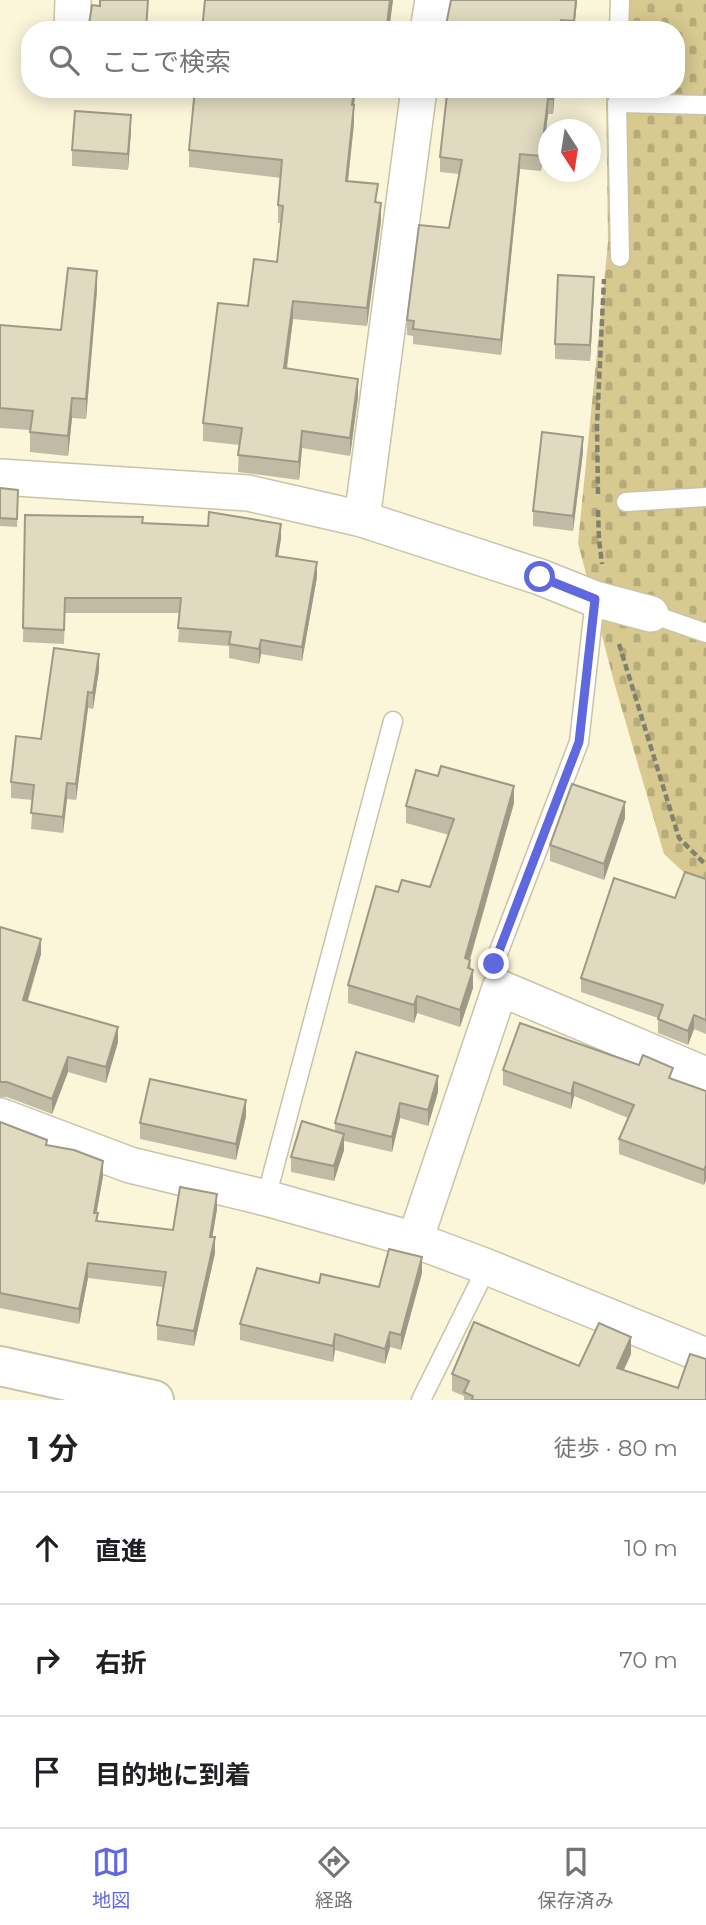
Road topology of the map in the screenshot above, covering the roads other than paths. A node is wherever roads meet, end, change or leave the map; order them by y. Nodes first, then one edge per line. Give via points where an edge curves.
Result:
1 (73, 0) edge
2 (433, 0) edge
3 (620, 0) edge
4 (72, 21) edge
5 (430, 21) edge
6 (619, 21) edge
7 (418, 98) edge
8 (617, 98) edge
9 (637, 98) edge
10 (706, 105) edge
11 (620, 257) dead end
12 (0, 478) edge
13 (706, 497) edge
14 (626, 502) dead end
15 (362, 519) junction
16 (601, 601) junction
17 (651, 614) joint
18 (706, 633) edge
19 (393, 721) dead end
20 (500, 988) junction
21 (706, 1075) edge
22 (0, 1115) edge
23 (266, 1198) junction
24 (415, 1240) junction
25 (487, 1267) junction
26 (706, 1356) edge
27 (0, 1366) edge
28 (154, 1400) edge
29 (421, 1400) edge

1 - 4 street
2 - 5 street
3 - 6 lane
7 - 15 street
8 - 11 lane
9 - 10 lane
12 - 15 street via 248,493
13 - 14 lane
15 - 16 street
16 - 17 street
16 - 20 lane via 579,742 494,964
17 - 18 lane
19 - 23 lane
20 - 21 street
20 - 24 street
22 - 23 street via 130,1165
23 - 24 street
24 - 25 street
25 - 26 street
25 - 29 lane
27 - 28 street

